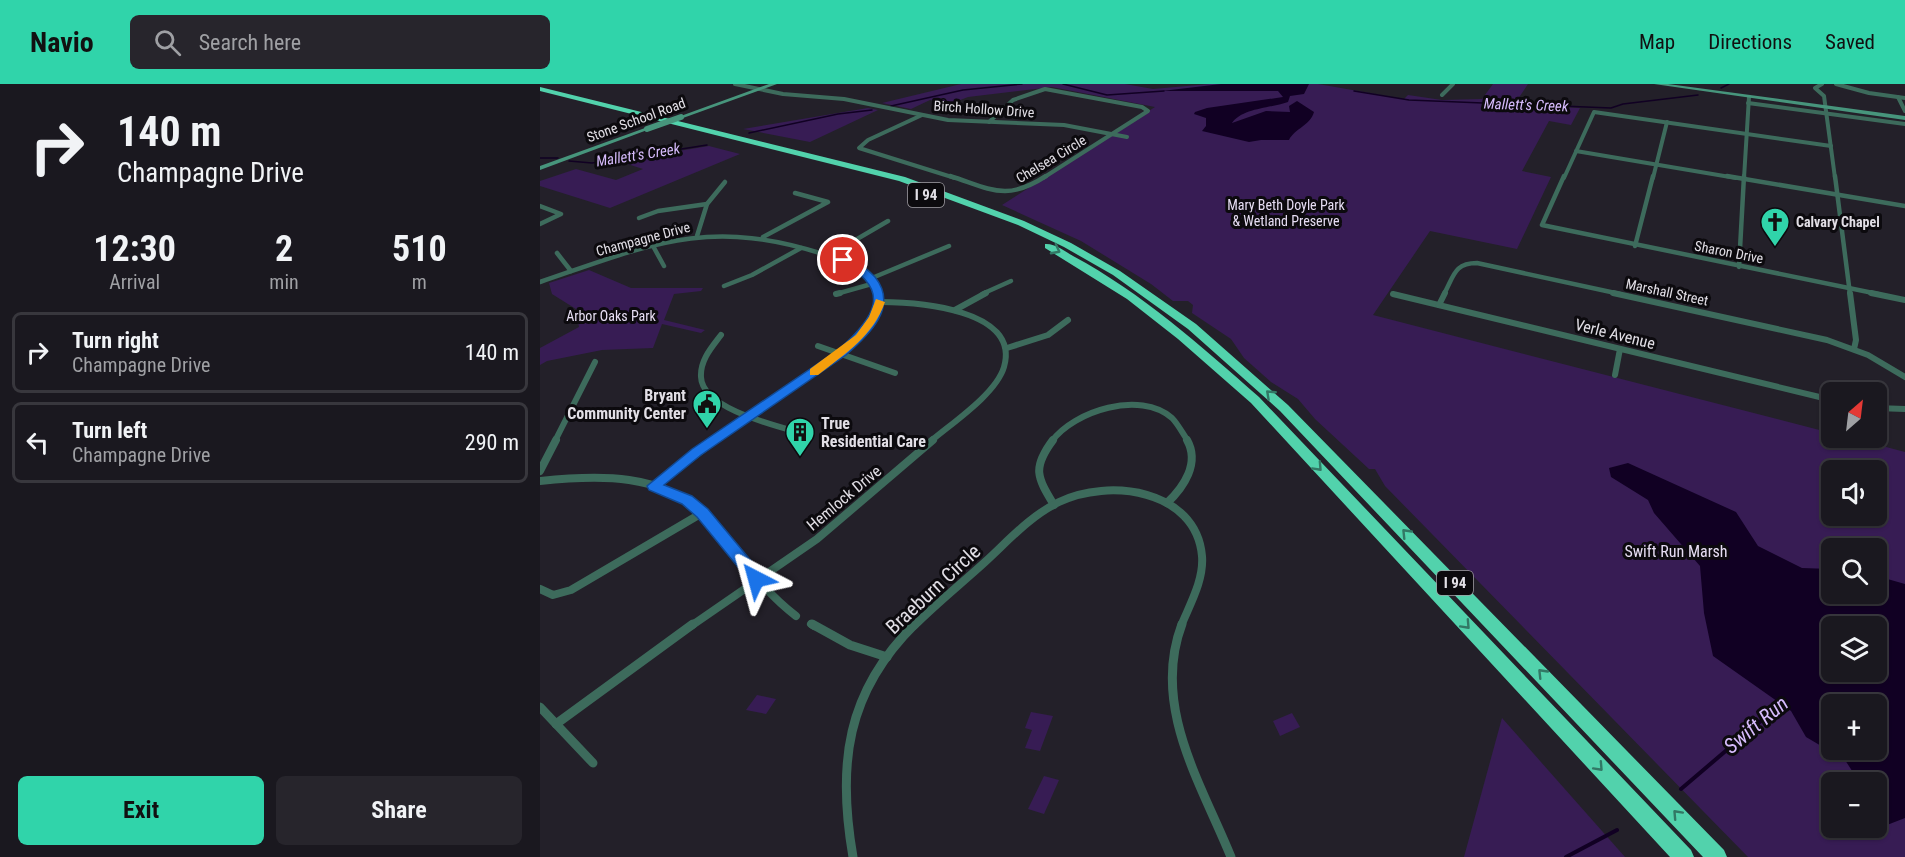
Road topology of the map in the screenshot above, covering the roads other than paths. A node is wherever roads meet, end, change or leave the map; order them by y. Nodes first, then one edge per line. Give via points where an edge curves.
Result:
1 (735, 84) edge
2 (774, 84) edge
3 (1453, 84) edge
4 (1657, 84) edge
5 (1822, 84) edge
6 (1836, 84) edge
7 (1861, 84) edge
8 (1675, 85) edge
9 (1851, 88) junction
10 (540, 89) edge
11 (758, 89) junction
12 (540, 95) edge
13 (1442, 95) dead end
14 (1898, 97) junction
15 (1905, 98) edge
16 (1749, 100) junction
17 (1826, 110) junction
18 (1905, 111) edge
19 (922, 115) junction
20 (1905, 118) edge
21 (1667, 122) junction
22 (989, 123) junction
23 (1905, 124) edge
24 (1113, 134) junction
25 (1747, 134) junction
26 (1127, 137) dead end
27 (1831, 146) junction
28 (1576, 151) junction
29 (1656, 164) junction
30 (540, 168) edge
31 (1744, 179) junction
32 (725, 182) dead end
33 (795, 193) dead end
34 (1837, 194) junction
35 (707, 204) junction
36 (540, 206) edge
37 (1905, 206) edge
38 (639, 218) dead end
39 (888, 221) dead end
40 (540, 224) edge
41 (697, 236) junction
42 (763, 237) junction
43 (653, 246) junction
44 (950, 246) dead end
45 (1635, 246) junction
46 (801, 248) junction
47 (557, 253) dead end
48 (828, 256) junction
49 (664, 266) dead end
50 (1739, 267) junction
51 (572, 271) junction
52 (874, 280) junction
53 (1011, 281) dead end
54 (540, 282) edge
55 (724, 286) dead end
56 (1849, 289) junction
57 (836, 294) dead end
58 (1393, 294) dead end
59 (1905, 300) edge
60 (880, 302) junction
61 (1439, 305) junction
62 (956, 310) junction
63 (1068, 320) dead end
64 (721, 335) dead end
65 (818, 346) dead end
66 (1007, 348) junction
67 (1620, 349) junction
68 (1854, 349) junction
69 (842, 353) junction
70 (595, 362) dead end
71 (895, 373) dead end
72 (1615, 375) dead end
73 (1905, 377) edge
74 (1821, 397) edge
75 (1887, 408) edge
76 (1905, 409) edge
77 (748, 417) junction
78 (807, 435) dead end
79 (540, 471) edge
80 (540, 482) edge
81 (654, 486) junction
82 (1167, 503) junction
83 (1054, 505) junction
84 (702, 513) junction
85 (756, 579) junction
86 (540, 589) edge
87 (796, 616) dead end
88 (811, 624) dead end
89 (887, 657) junction
90 (540, 707) edge
91 (556, 724) junction
92 (593, 763) dead end
93 (853, 857) edge
94 (1231, 857) edge
95 (1684, 857) edge
96 (1717, 857) edge

1 - 11 street, Birch Hollow Drive
2 - 11 main road, Stone School Road
3 - 13 street
4 - 8 main road
5 - 17 street via 1815,88 1824,96
6 - 9 street
7 - 9 street
8 - 16 main road
9 - 14 street
96 -> 10 highway, I 94 via 1284,408 1234,360 1133,284 1045,234 950,194
11 - 19 street, Birch Hollow Drive via 844,99
11 - 30 main road, Stone School Road, bridge
12 -> 95 highway, I 94 via 842,170 934,197 1035,239 1114,284 1187,340 1255,400
14 - 15 street
14 - 18 street
16 - 17 main road
16 - 25 street
17 - 20 main road
17 - 23 street
17 - 27 street
19 - 22 street, Birch Hollow Drive
19 - 24 street, Chelsea Circle via 859,148 992,190 1010,192 1027,188
21 - 25 street
21 - 28 street via 1592,113
21 - 29 street
22 - 24 street, Birch Hollow Drive via 1064,125
22 - 24 street, Chelsea Circle via 1002,107 1029,93 1045,90 1148,110
24 - 26 street, Birch Hollow Drive
25 - 27 street
25 - 31 street
27 - 34 street
28 - 29 street
28 - 45 street, Sharon Drive via 1542,223 1549,228
29 - 31 street
29 - 45 street
31 - 34 street
31 - 50 street
32 - 35 street
33 - 42 street via 828,202
34 - 37 street
34 - 56 street
35 - 38 street via 658,211
35 - 41 street
36 - 40 street via 561,214
39 - 48 street
41 - 42 street, Champagne Drive
41 - 43 street, Champagne Drive
42 - 46 street, Champagne Drive
43 - 49 street
43 - 51 street, Champagne Drive
44 - 52 street
45 - 50 street, Sharon Drive
46 - 48 street, Champagne Drive
46 - 55 street
47 - 51 street
48 - 52 street, Champagne Drive via 854,265
50 - 56 street, Sharon Drive
51 - 54 street, Champagne Drive
52 - 57 street
52 - 60 street
53 - 62 street
56 - 59 street, Sharon Drive
56 - 68 street via 1857,346
58 - 61 street, Verle Avenue
60 - 62 street via 926,303
60 - 69 street via 869,326
61 - 67 street, Verle Avenue
61 - 68 street, Marshall Street via 1459,266 1470,262 1816,337
62 - 66 street via 989,324
63 - 66 street via 1048,335
64 - 77 street via 705,353 700,381 712,400
65 - 69 street
66 - 85 street, Hemlock Drive via 1002,375 987,393 839,521
67 - 72 street
67 - 74 street, Verle Avenue
68 - 73 street, Marshall Street
69 - 71 street
69 - 77 street
70 - 79 street
75 - 76 street
77 - 78 street
77 - 81 street
80 - 81 street via 600,478
81 - 84 street via 687,500
82 - 83 street, Braeburn Circle via 1140,492 1111,489 1073,496
82 - 83 street via 1179,490 1192,464 1188,439 1162,412 1123,404 1081,417 1043,449 1038,477 1041,490
82 - 94 street, Braeburn Circle via 1192,528 1203,552 1199,579 1172,654 1169,682 1173,717
83 - 89 street, Braeburn Circle via 936,604
84 - 85 street
84 - 86 street via 571,590 553,595
85 - 87 street
85 - 91 street, Hemlock Drive
88 - 89 street via 850,645
89 - 93 street, Braeburn Circle via 860,703 844,766 844,806
90 - 91 street
91 - 92 street

